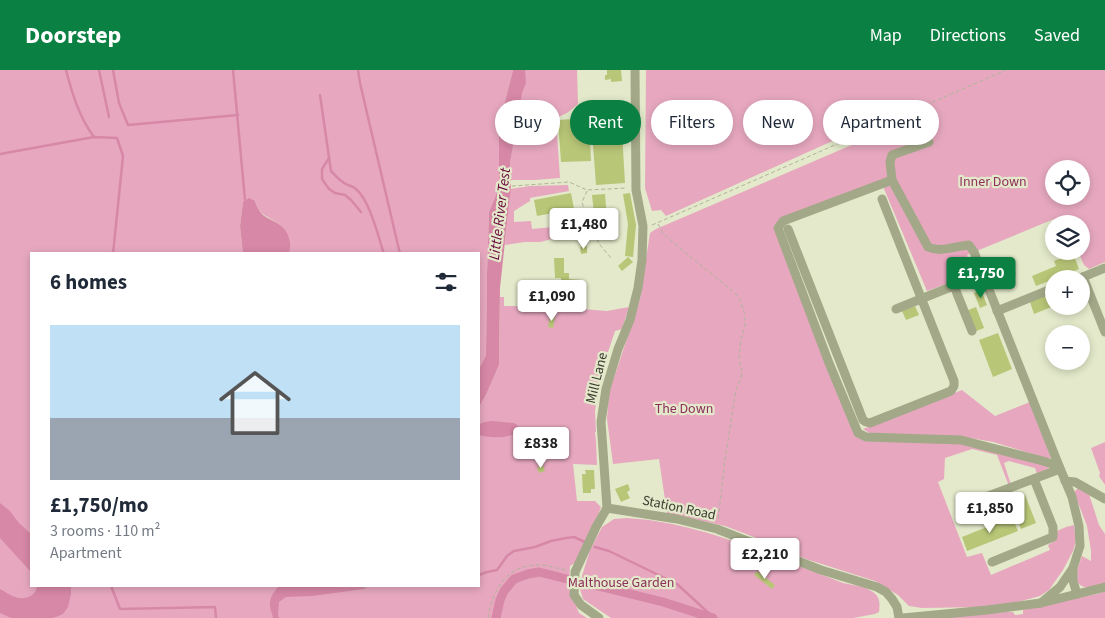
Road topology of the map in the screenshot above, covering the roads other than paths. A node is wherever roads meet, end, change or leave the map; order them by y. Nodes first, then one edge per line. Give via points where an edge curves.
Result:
1 (635, 70) edge
2 (921, 145) edge
3 (892, 180) junction
4 (882, 199) dead end
5 (788, 230) dead end
6 (1105, 268) edge
7 (983, 274) junction
8 (1011, 274) dead end
9 (1090, 274) edge
10 (986, 284) junction
11 (954, 286) junction
12 (1045, 292) edge
13 (922, 299) junction
14 (1090, 300) edge
15 (896, 309) dead end
16 (997, 311) junction
17 (972, 331) dead end
18 (1105, 332) edge
19 (1059, 468) junction
20 (1034, 478) junction
21 (1065, 481) junction
22 (1105, 499) edge
23 (967, 504) dead end
24 (607, 508) junction
25 (992, 562) dead end
26 (1073, 568) junction
27 (1105, 587) edge
28 (1077, 594) junction
29 (1041, 602) junction
30 (599, 618) edge
31 (899, 618) edge
32 (903, 618) edge

1 - 24 street, Mill Lane via 636,190 644,226 642,260 630,320 606,389 601,422
2 - 3 street via 892,155
3 - 7 street via 928,248 969,245
3 - 19 street via 783,221 778,228 858,433 866,437 960,440
4 - 13 street
5 - 13 street via 866,422 951,391 954,386
6 - 9 street
7 - 10 street
7 - 11 street
8 - 10 street
10 - 16 street
11 - 13 street
11 - 17 street
12 - 16 street
13 - 15 street
14 - 18 street
16 - 19 street
19 - 20 street
19 - 21 street
20 - 23 street
20 - 25 street via 1053,526 1053,536
21 - 22 street via 1075,482
21 - 26 street via 1079,526 1080,546
24 - 30 street via 575,572 574,595 581,605
24 - 31 street, Station Road via 717,529 822,570 877,587 892,599
26 - 28 street
26 - 29 street via 1060,587
27 - 28 street
28 - 29 street
29 - 32 street

